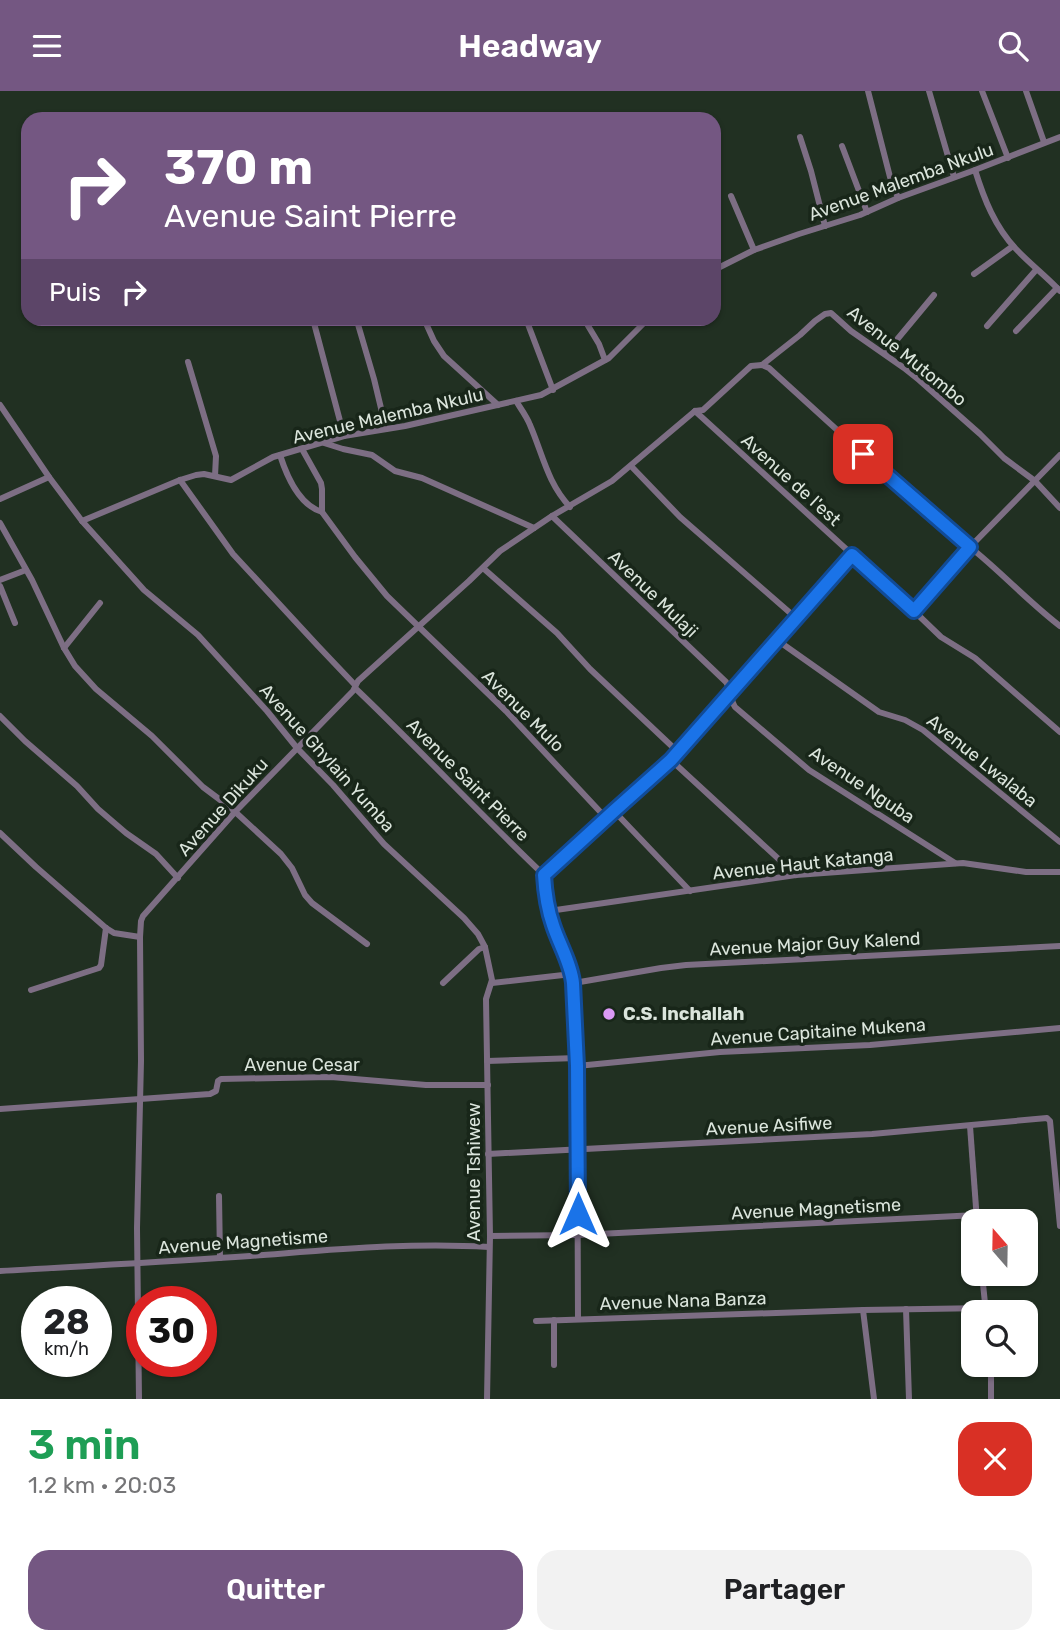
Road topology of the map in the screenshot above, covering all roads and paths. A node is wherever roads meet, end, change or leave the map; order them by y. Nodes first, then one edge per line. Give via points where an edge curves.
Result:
1 (868, 91) edge
2 (929, 91) edge
3 (982, 91) edge
4 (1026, 91) edge
5 (800, 137) dead end
6 (1060, 137) edge
7 (1044, 142) junction
8 (842, 146) dead end
9 (1008, 158) junction
10 (975, 170) junction
11 (954, 177) junction
12 (731, 196) dead end
13 (898, 198) junction
14 (867, 212) junction
15 (825, 226) junction
16 (1013, 246) junction
17 (754, 250) junction
18 (721, 266) edge
19 (1036, 270) junction
20 (974, 274) dead end
21 (1059, 290) edge
22 (934, 295) dead end
23 (987, 325) dead end
24 (315, 326) edge
25 (359, 326) edge
26 (427, 326) edge
27 (529, 326) edge
28 (588, 326) edge
29 (641, 326) edge
30 (1016, 331) dead end
31 (885, 354) junction
32 (605, 360) junction
33 (188, 362) dead end
34 (762, 365) junction
35 (553, 390) junction
36 (516, 401) junction
37 (0, 405) edge
38 (498, 405) junction
39 (695, 411) junction
40 (386, 429) junction
41 (344, 436) junction
42 (324, 443) junction
43 (302, 449) junction
44 (280, 455) junction
45 (1060, 455) edge
46 (631, 466) junction
47 (215, 476) junction
48 (49, 477) junction
49 (180, 480) junction
50 (1035, 481) junction
51 (0, 499) edge
52 (570, 507) junction
53 (1060, 508) edge
54 (322, 512) junction
55 (552, 516) junction
56 (82, 521) junction
57 (0, 523) edge
58 (534, 528) junction
59 (970, 547) junction
60 (852, 555) junction
61 (483, 568) junction
62 (26, 570) junction
63 (0, 580) edge
64 (0, 586) edge
65 (100, 603) dead end
66 (914, 611) junction
67 (796, 618) junction
68 (16, 623) dead end
69 (1060, 626) edge
70 (418, 627) junction
71 (777, 640) junction
72 (64, 648) junction
73 (355, 686) junction
74 (731, 694) junction
75 (0, 716) edge
76 (1060, 732) edge
77 (297, 748) junction
78 (678, 753) junction
79 (671, 760) junction
80 (614, 811) junction
81 (235, 812) junction
82 (606, 818) junction
83 (0, 833) edge
84 (1060, 842) edge
85 (955, 863) junction
86 (1060, 872) edge
87 (544, 875) junction
88 (796, 875) junction
89 (178, 878) junction
90 (690, 891) junction
91 (549, 911) junction
92 (106, 928) junction
93 (140, 937) junction
94 (367, 944) dead end
95 (1060, 946) edge
96 (485, 947) junction
97 (572, 974) junction
98 (443, 983) dead end
99 (492, 983) junction
100 (573, 983) junction
101 (31, 990) dead end
102 (1060, 1028) edge
103 (577, 1058) junction
104 (487, 1061) junction
105 (577, 1066) junction
106 (488, 1085) junction
107 (140, 1100) junction
108 (0, 1109) edge
109 (970, 1126) junction
110 (578, 1149) junction
111 (488, 1154) junction
112 (219, 1196) dead end
113 (976, 1209) edge
114 (961, 1219) edge
115 (1060, 1226) edge
116 (578, 1235) junction
117 (490, 1236) junction
118 (489, 1247) junction
119 (220, 1258) junction
120 (138, 1264) junction
121 (0, 1271) edge
122 (906, 1309) junction
123 (863, 1310) junction
124 (961, 1310) edge
125 (578, 1319) junction
126 (554, 1320) junction
127 (536, 1321) dead end
128 (554, 1365) dead end
129 (991, 1377) edge
130 (139, 1399) edge
131 (486, 1399) edge
132 (874, 1399) edge
133 (909, 1399) edge
134 (991, 1399) edge

1 - 13 street
2 - 11 street
3 - 9 street
4 - 7 street
5 - 15 street
6 - 7 street, Avenue Malemba Nkulu
7 - 9 street, Avenue Malemba Nkulu
8 - 14 street
9 - 10 street, Avenue Malemba Nkulu
10 - 11 street, Avenue Malemba Nkulu
10 - 16 street via 993,216
11 - 13 street, Avenue Malemba Nkulu
12 - 17 street
13 - 14 street, Avenue Malemba Nkulu
14 - 15 street, Avenue Malemba Nkulu
15 - 17 street, Avenue Malemba Nkulu
16 - 19 street
16 - 20 street
17 - 18 street, Avenue Malemba Nkulu
19 - 21 street
19 - 23 street
21 - 30 street
22 - 31 street
24 - 41 street
25 - 40 street
26 - 38 street via 444,356
27 - 35 street
28 - 32 street
29 - 32 street, Avenue Malemba Nkulu
31 - 34 street, Avenue Mutombo via 828,313
31 - 50 street, Avenue Mutombo
32 - 35 street, Avenue Malemba Nkulu
33 - 47 street via 214,449
34 - 39 street, Avenue Dikuku via 751,366 703,410
34 - 59 street
35 - 36 street, Avenue Malemba Nkulu
36 - 38 street, Avenue Malemba Nkulu
36 - 52 street via 529,422 548,475
37 - 48 street, Avenue Ghylain Yumba
38 - 40 street, Avenue Malemba Nkulu
39 - 46 street, Avenue Dikuku
39 - 60 street, Avenue de l'est
40 - 41 street, Avenue Malemba Nkulu
41 - 42 street, Avenue Malemba Nkulu
42 - 43 street, Avenue Malemba Nkulu
42 - 58 street via 372,455 395,471 422,478
43 - 44 street, Avenue Malemba Nkulu
43 - 54 street via 321,483
44 - 47 street, Avenue Malemba Nkulu via 229,481
44 - 54 street, Avenue Mulo via 303,500
45 - 50 street
46 - 52 street, Avenue Dikuku
46 - 67 street via 680,517
47 - 49 street, Avenue Malemba Nkulu via 201,474
48 - 51 street
48 - 56 street, Avenue Ghylain Yumba
49 - 56 street, Avenue Malemba Nkulu
49 - 73 street, Avenue Saint Pierre via 233,554
50 - 53 street, Avenue Mutombo
50 - 59 street
52 - 55 street, Avenue Dikuku
54 - 70 street, Avenue Mulo via 366,571
55 - 58 street, Avenue Dikuku
55 - 74 street, Avenue Mulaji via 726,683
56 - 77 street, Avenue Ghylain Yumba via 144,590 198,635
57 - 62 street
58 - 61 street, Avenue Dikuku
59 - 66 street
59 - 69 street
60 - 66 street, Avenue de l'est
60 - 67 street
61 - 70 street, Avenue Dikuku
61 - 78 street via 557,633
62 - 63 street
62 - 72 street
64 - 68 street
65 - 72 street
66 - 76 street, Avenue de l'est
67 - 71 street
70 - 73 street, Avenue Dikuku
70 - 82 street, Avenue Mulo via 506,711
71 - 74 street
71 - 84 street, Avenue Lwalaba via 879,712 923,730
72 - 81 street via 96,689
73 - 77 street, Avenue Dikuku
73 - 87 street, Avenue Saint Pierre
74 - 78 street
74 - 85 street, Avenue Nguba via 735,707 809,770
75 - 89 street
77 - 81 street, Avenue Dikuku
77 - 96 street, Avenue Ghylain Yumba via 391,852 464,918
78 - 79 street
79 - 80 street
79 - 88 street
80 - 82 street
80 - 90 street
81 - 89 street, Avenue Dikuku
81 - 94 street via 281,854 308,900
82 - 87 street
83 - 92 street
85 - 86 street, Avenue Haut Katanga
85 - 88 street, Avenue Haut Katanga
87 - 91 street, Avenue Nana Banza
88 - 90 street, Avenue Haut Katanga
89 - 93 street, Avenue Dikuku via 143,916
90 - 91 street, Avenue Haut Katanga
91 - 97 street, Avenue Nana Banza
92 - 93 street
92 - 101 street via 99,968
93 - 107 street, Avenue Dikuku
95 - 100 street, Avenue Major Guy Kalend via 686,965
96 - 98 street
96 - 99 street, Avenue Tshiwew
97 - 99 street
97 - 100 street, Avenue Nana Banza
99 - 104 street, Avenue Tshiwew via 486,999
100 - 103 street, Avenue Nana Banza
102 - 105 street, Avenue Capitaine Mukena
103 - 104 street
103 - 105 street, Avenue Nana Banza
104 - 106 street, Avenue Tshiwew
105 - 110 street, Avenue Nana Banza
106 - 107 street, Avenue Cesar via 331,1077 221,1079 211,1094
106 - 111 street, Avenue Tshiwew
107 - 108 street, Avenue Cesar
107 - 120 street, Avenue Dikuku
109 - 110 street, Avenue Asifiwe
109 - 113 street
109 - 115 street, Avenue Asifiwe via 1050,1120
110 - 111 street, Avenue Asifiwe
110 - 116 street, Avenue Nana Banza
111 - 117 street, Avenue Tshiwew
112 - 119 street
114 - 116 street, Avenue Magnetisme
116 - 117 street, Avenue Magnetisme
116 - 125 street, Avenue Nana Banza
117 - 118 street, Avenue Tshiwew
118 - 119 street, Avenue Magnetisme via 401,1245
118 - 131 street, Avenue Tshiwew
119 - 120 street, Avenue Magnetisme
120 - 121 street, Avenue Magnetisme
120 - 130 street, Avenue Dikuku
122 - 123 street, Avenue Nana Banza
122 - 124 street, Avenue Nana Banza
122 - 133 street
123 - 125 street, Avenue Nana Banza
123 - 132 street
125 - 126 street
126 - 127 street
126 - 128 street
129 - 134 street

